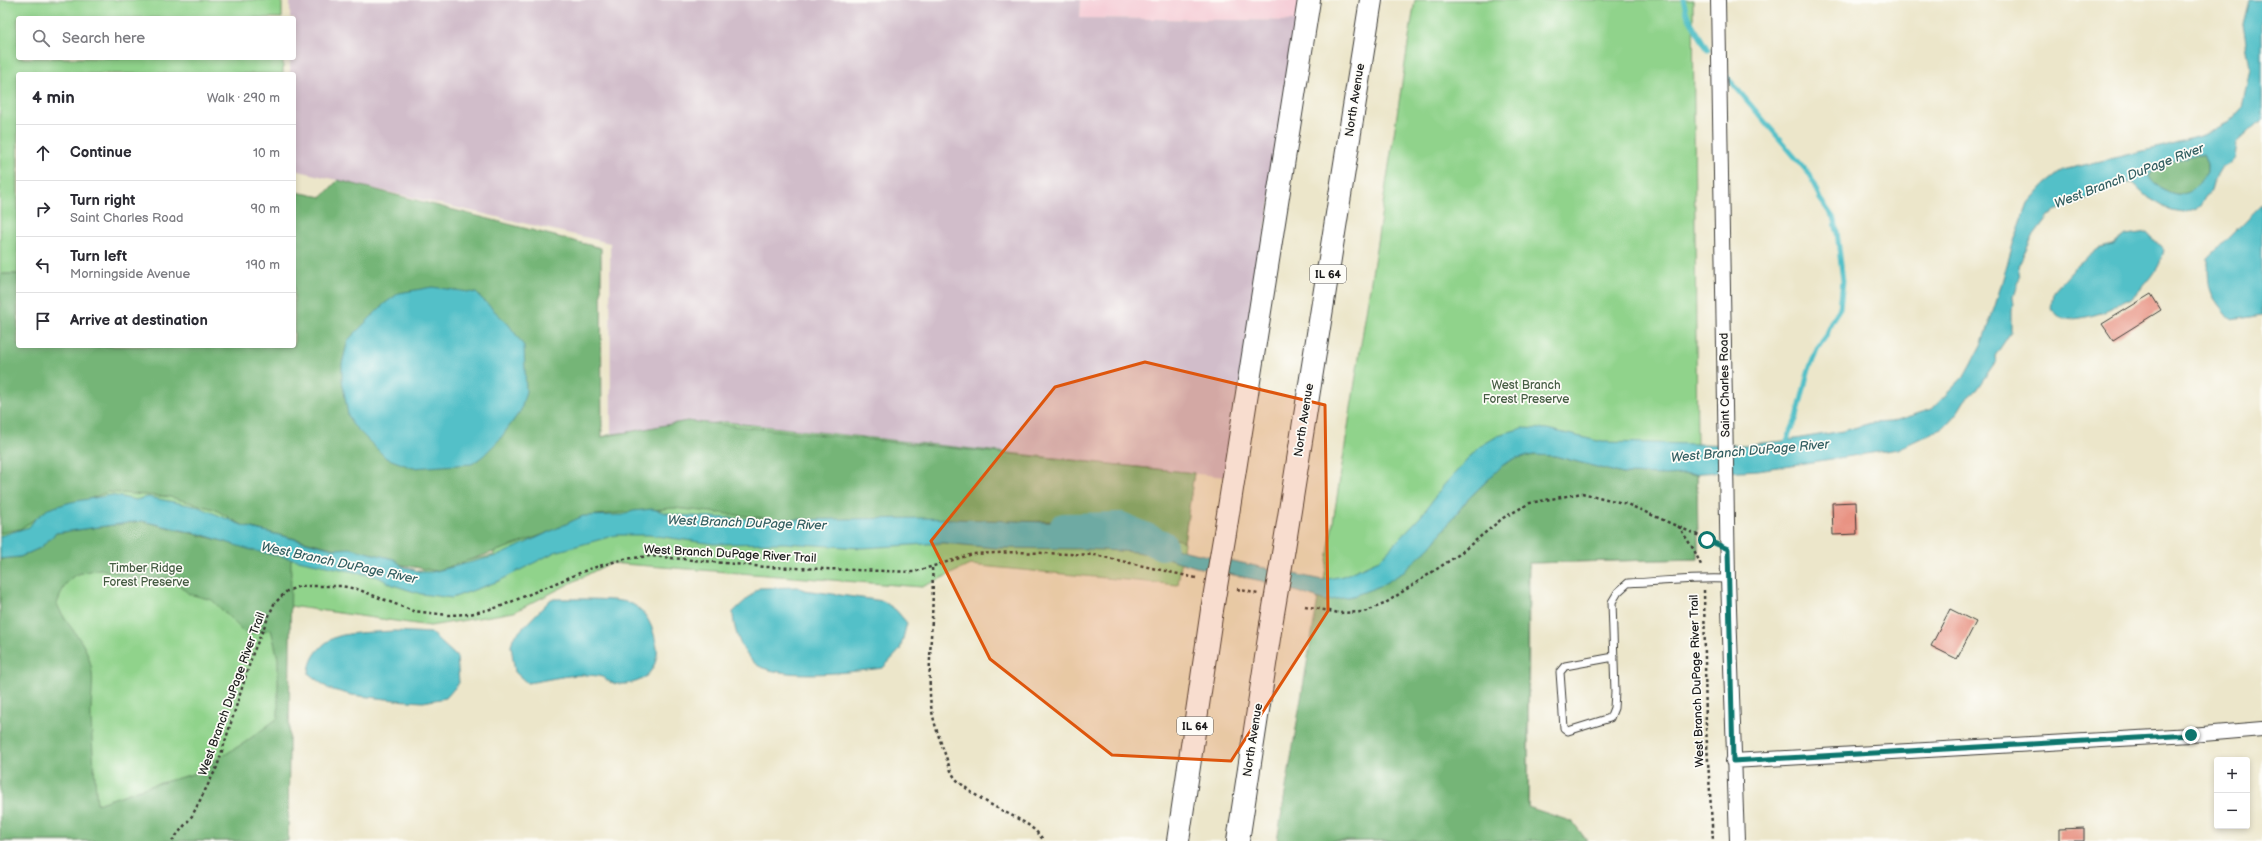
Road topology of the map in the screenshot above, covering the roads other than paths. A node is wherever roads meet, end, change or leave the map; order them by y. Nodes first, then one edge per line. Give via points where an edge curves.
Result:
1 (1309, 0) edge
2 (1371, 0) edge
3 (1718, 0) edge
4 (1728, 579) junction
5 (1614, 657) junction
6 (2262, 728) edge
7 (1733, 761) junction
8 (1178, 841) edge
9 (1238, 841) edge
10 (1737, 841) edge

1 - 8 main road, IL 64, bridge
2 - 9 main road, North Avenue / IL 64, bridge
3 - 4 street, Saint Charles Road
4 - 5 lane via 1703,578 1628,583 1623,586 1612,602
4 - 7 street, Saint Charles Road
5 - 5 lane via 1614,708 1610,718 1568,731 1564,728 1560,672 1565,666
6 - 7 street via 2170,736
7 - 10 street, Saint Charles Road

